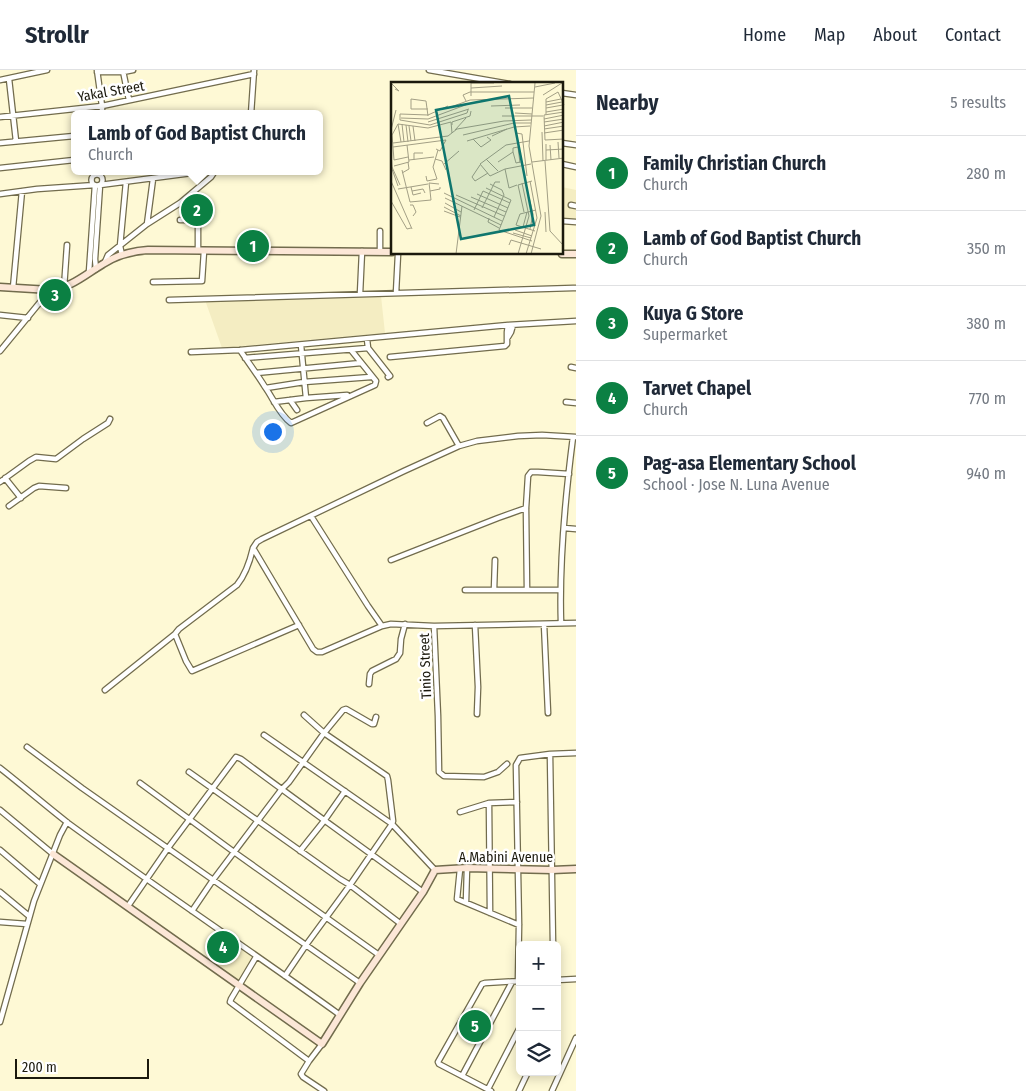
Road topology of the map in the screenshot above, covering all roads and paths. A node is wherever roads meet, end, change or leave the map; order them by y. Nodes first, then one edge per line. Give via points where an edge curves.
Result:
1 (47, 70) edge
2 (133, 70) edge
3 (429, 70) edge
4 (97, 71) edge
5 (123, 71) edge
6 (254, 72) edge
7 (8, 79) junction
8 (0, 80) edge
9 (498, 82) edge
10 (129, 100) junction
11 (102, 106) junction
12 (102, 110) edge
13 (251, 110) edge
14 (13, 116) junction
15 (0, 117) edge
16 (71, 136) edge
17 (16, 141) junction
18 (0, 143) edge
19 (71, 160) edge
20 (0, 168) edge
21 (94, 175) edge
22 (101, 175) edge
23 (180, 175) edge
24 (212, 175) edge
25 (153, 179) junction
26 (126, 182) junction
27 (97, 185) junction
28 (22, 192) junction
29 (0, 194) edge
30 (180, 220) dead end
31 (147, 224) junction
32 (380, 231) dead end
33 (67, 245) dead end
34 (120, 246) junction
35 (201, 250) junction
36 (362, 252) junction
37 (380, 252) junction
38 (391, 252) edge
39 (122, 255) junction
40 (398, 255) edge
41 (105, 262) junction
42 (96, 268) junction
43 (89, 272) junction
44 (153, 282) dead end
45 (0, 287) edge
46 (13, 288) junction
47 (64, 288) junction
48 (576, 288) edge
49 (50, 290) junction
50 (396, 293) junction
51 (360, 294) junction
52 (169, 300) dead end
53 (0, 315) edge
54 (28, 318) junction
55 (576, 321) edge
56 (510, 325) junction
57 (367, 339) junction
58 (301, 345) junction
59 (368, 348) junction
60 (0, 350) edge
61 (240, 350) junction
62 (351, 350) junction
63 (191, 352) dead end
64 (302, 353) junction
65 (390, 357) dead end
66 (245, 358) junction
67 (361, 363) junction
68 (303, 368) junction
69 (256, 373) junction
70 (372, 377) junction
71 (388, 377) dead end
72 (304, 382) junction
73 (266, 388) junction
74 (352, 394) junction
75 (306, 398) junction
76 (290, 400) junction
77 (274, 402) junction
78 (566, 402) dead end
79 (576, 403) edge
80 (297, 410) dead end
81 (110, 419) dead end
82 (427, 423) dead end
83 (575, 437) edge
84 (458, 446) junction
85 (569, 474) junction
86 (2, 480) edge
87 (66, 488) dead end
88 (21, 498) junction
89 (9, 506) dead end
90 (526, 508) junction
91 (311, 516) junction
92 (564, 528) junction
93 (576, 529) edge
94 (253, 548) junction
95 (390, 560) dead end
96 (495, 560) dead end
97 (466, 590) dead end
98 (494, 590) junction
99 (527, 590) junction
100 (560, 590) junction
101 (561, 623) junction
102 (576, 623) edge
103 (406, 624) junction
104 (544, 624) junction
105 (299, 625) junction
106 (475, 625) junction
107 (382, 626) junction
108 (434, 626) junction
109 (175, 634) junction
110 (369, 684) dead end
111 (105, 690) dead end
112 (548, 713) dead end
113 (477, 714) dead end
114 (304, 715) dead end
115 (376, 717) dead end
116 (324, 733) junction
117 (264, 735) dead end
118 (27, 746) dead end
119 (576, 753) edge
120 (550, 754) junction
121 (303, 762) junction
122 (507, 764) dead end
123 (0, 768) edge
124 (189, 772) dead end
125 (140, 783) dead end
126 (213, 788) junction
127 (281, 790) junction
128 (344, 791) junction
129 (517, 802) junction
130 (489, 803) junction
131 (0, 810) edge
132 (460, 812) dead end
133 (190, 819) junction
134 (258, 821) junction
135 (324, 821) junction
136 (67, 822) junction
137 (392, 824) junction
138 (168, 848) junction
139 (0, 850) edge
140 (300, 851) junction
141 (234, 852) junction
142 (53, 854) junction
143 (371, 854) junction
144 (464, 869) junction
145 (490, 869) junction
146 (576, 869) edge
147 (435, 870) junction
148 (518, 870) junction
149 (552, 870) junction
150 (147, 880) junction
151 (213, 880) junction
152 (40, 884) junction
153 (350, 885) junction
154 (0, 892) edge
155 (423, 892) junction
156 (466, 902) junction
157 (128, 906) junction
158 (192, 911) junction
159 (490, 913) junction
160 (29, 916) junction
161 (327, 917) junction
162 (0, 922) edge
163 (27, 924) junction
164 (402, 924) junction
165 (519, 926) junction
166 (519, 941) edge
167 (553, 941) edge
168 (306, 945) junction
169 (379, 955) junction
170 (256, 957) junction
171 (285, 976) junction
172 (576, 979) edge
173 (561, 980) edge
174 (512, 982) junction
175 (516, 982) edge
176 (360, 983) junction
177 (239, 985) junction
178 (340, 1015) junction
179 (0, 1022) edge
180 (518, 1031) edge
181 (576, 1038) edge
182 (322, 1044) junction
183 (308, 1061) junction
184 (462, 1076) junction
185 (526, 1076) edge
186 (490, 1090) edge
187 (324, 1091) edge
188 (519, 1091) edge
189 (552, 1091) edge

1 - 7 street
2 - 5 street
3 - 9 street
4 - 5 street
4 - 11 street
5 - 10 street
6 - 10 street, Yakal Street
6 - 13 street
7 - 8 street
7 - 14 street
10 - 11 street, Yakal Street
11 - 12 street
11 - 14 street, Yakal Street
14 - 15 street, Yakal Street
14 - 17 street
16 - 17 street
17 - 18 street
19 - 20 street
21 - 27 street via 92,183
22 - 27 street via 103,180
23 - 25 street
24 - 31 street via 180,203
25 - 26 street
25 - 31 street
26 - 27 street
26 - 34 street
27 - 28 street
27 - 42 street
27 - 43 street
28 - 29 street
28 - 46 street
30 - 35 street via 198,220
31 - 34 street
32 - 37 street
33 - 47 street
34 - 39 street
34 - 41 street via 108,255
35 - 36 street
35 - 39 street via 148,250
35 - 44 street via 202,280
36 - 37 street
36 - 51 street
37 - 38 street
39 - 41 street
40 - 50 street
41 - 42 street
42 - 43 street
43 - 47 street
45 - 46 street
46 - 49 street
47 - 49 street
48 - 50 street
49 - 54 street
50 - 51 street
51 - 52 street
53 - 54 street
54 - 60 street
55 - 56 street
56 - 57 street
56 - 65 street via 507,344 502,347
57 - 58 street
57 - 59 street
58 - 61 street
58 - 64 street
59 - 62 street
59 - 71 street
61 - 63 street
61 - 66 street
62 - 64 street
62 - 67 street
64 - 66 street
64 - 68 street
66 - 69 street
67 - 68 street
67 - 70 street
68 - 69 street
68 - 72 street
69 - 73 street
70 - 72 street
70 - 74 street via 375,385
72 - 73 street
72 - 75 street
73 - 77 street
74 - 75 street
74 - 77 street via 290,423
75 - 76 street
76 - 77 street
76 - 80 street
78 - 79 street
81 - 86 street via 56,459 36,457
82 - 84 street via 440,416 443,418
83 - 84 street via 518,436
83 - 85 street
84 - 91 street
85 - 90 street via 532,472 528,476
85 - 92 street
86 - 88 street
87 - 88 street via 39,486
88 - 89 street
90 - 95 street
90 - 99 street
91 - 94 street via 257,542
91 - 107 street
92 - 93 street
92 - 100 street
94 - 105 street
94 - 109 street via 237,585
96 - 98 street
97 - 98 street
98 - 99 street
99 - 100 street
100 - 101 street
101 - 102 street, Tinio Street
101 - 104 street, Tinio Street
103 - 107 street
103 - 108 street
103 - 110 street via 400,653 396,659 372,671
104 - 106 street, Tinio Street
104 - 112 street
105 - 107 street via 317,652
105 - 109 street via 192,671
106 - 108 street, Tinio Street
106 - 113 street
108 - 122 street, Tinio Street via 438,772 444,776 484,777 498,772
109 - 111 street
114 - 116 street
115 - 116 street via 372,724 345,709
116 - 121 street
116 - 137 street via 387,776
117 - 121 street
118 - 138 street
119 - 120 street
120 - 129 street via 520,758 516,765
120 - 149 street
121 - 127 street
121 - 128 street
123 - 136 street
124 - 126 street
125 - 133 street
126 - 127 street via 236,757
126 - 133 street
126 - 134 street
127 - 134 street
127 - 135 street
128 - 135 street
128 - 137 street
129 - 130 street
129 - 148 street
130 - 132 street
130 - 145 street
131 - 142 street
133 - 138 street
133 - 141 street
134 - 140 street
134 - 141 street
135 - 140 street
135 - 143 street
136 - 142 street
136 - 150 street
137 - 143 street
137 - 147 street
138 - 150 street
138 - 151 street
139 - 152 street
140 - 153 street
141 - 151 street
141 - 161 street
142 - 152 street
142 - 157 street
143 - 153 street
143 - 155 street
144 - 145 street, A.Mabini Avenue
144 - 147 street, A.Mabini Avenue
144 - 156 street
144 - 156 street via 456,898
145 - 148 street, A.Mabini Avenue
145 - 159 street
146 - 149 street, A.Mabini Avenue
147 - 155 street
148 - 149 street, A.Mabini Avenue
148 - 165 street
149 - 167 street
150 - 157 street
150 - 158 street
151 - 158 street
151 - 168 street
152 - 160 street
153 - 161 street
153 - 164 street
154 - 160 street
155 - 164 street
156 - 159 street
157 - 177 street
158 - 170 street
159 - 165 street
160 - 163 street
161 - 168 street
161 - 169 street
162 - 163 street
163 - 179 street
164 - 169 street
165 - 166 street
168 - 171 street
168 - 176 street
169 - 176 street
170 - 171 street
170 - 177 street
171 - 178 street
172 - 173 street
174 - 175 street
174 - 184 street
174 - 184 street via 482,984 438,1062
176 - 178 street
177 - 182 street
177 - 183 street via 230,1002
178 - 182 street
180 - 186 street
181 - 189 street
182 - 183 street
183 - 187 street via 302,1076
184 - 186 street
185 - 188 street

